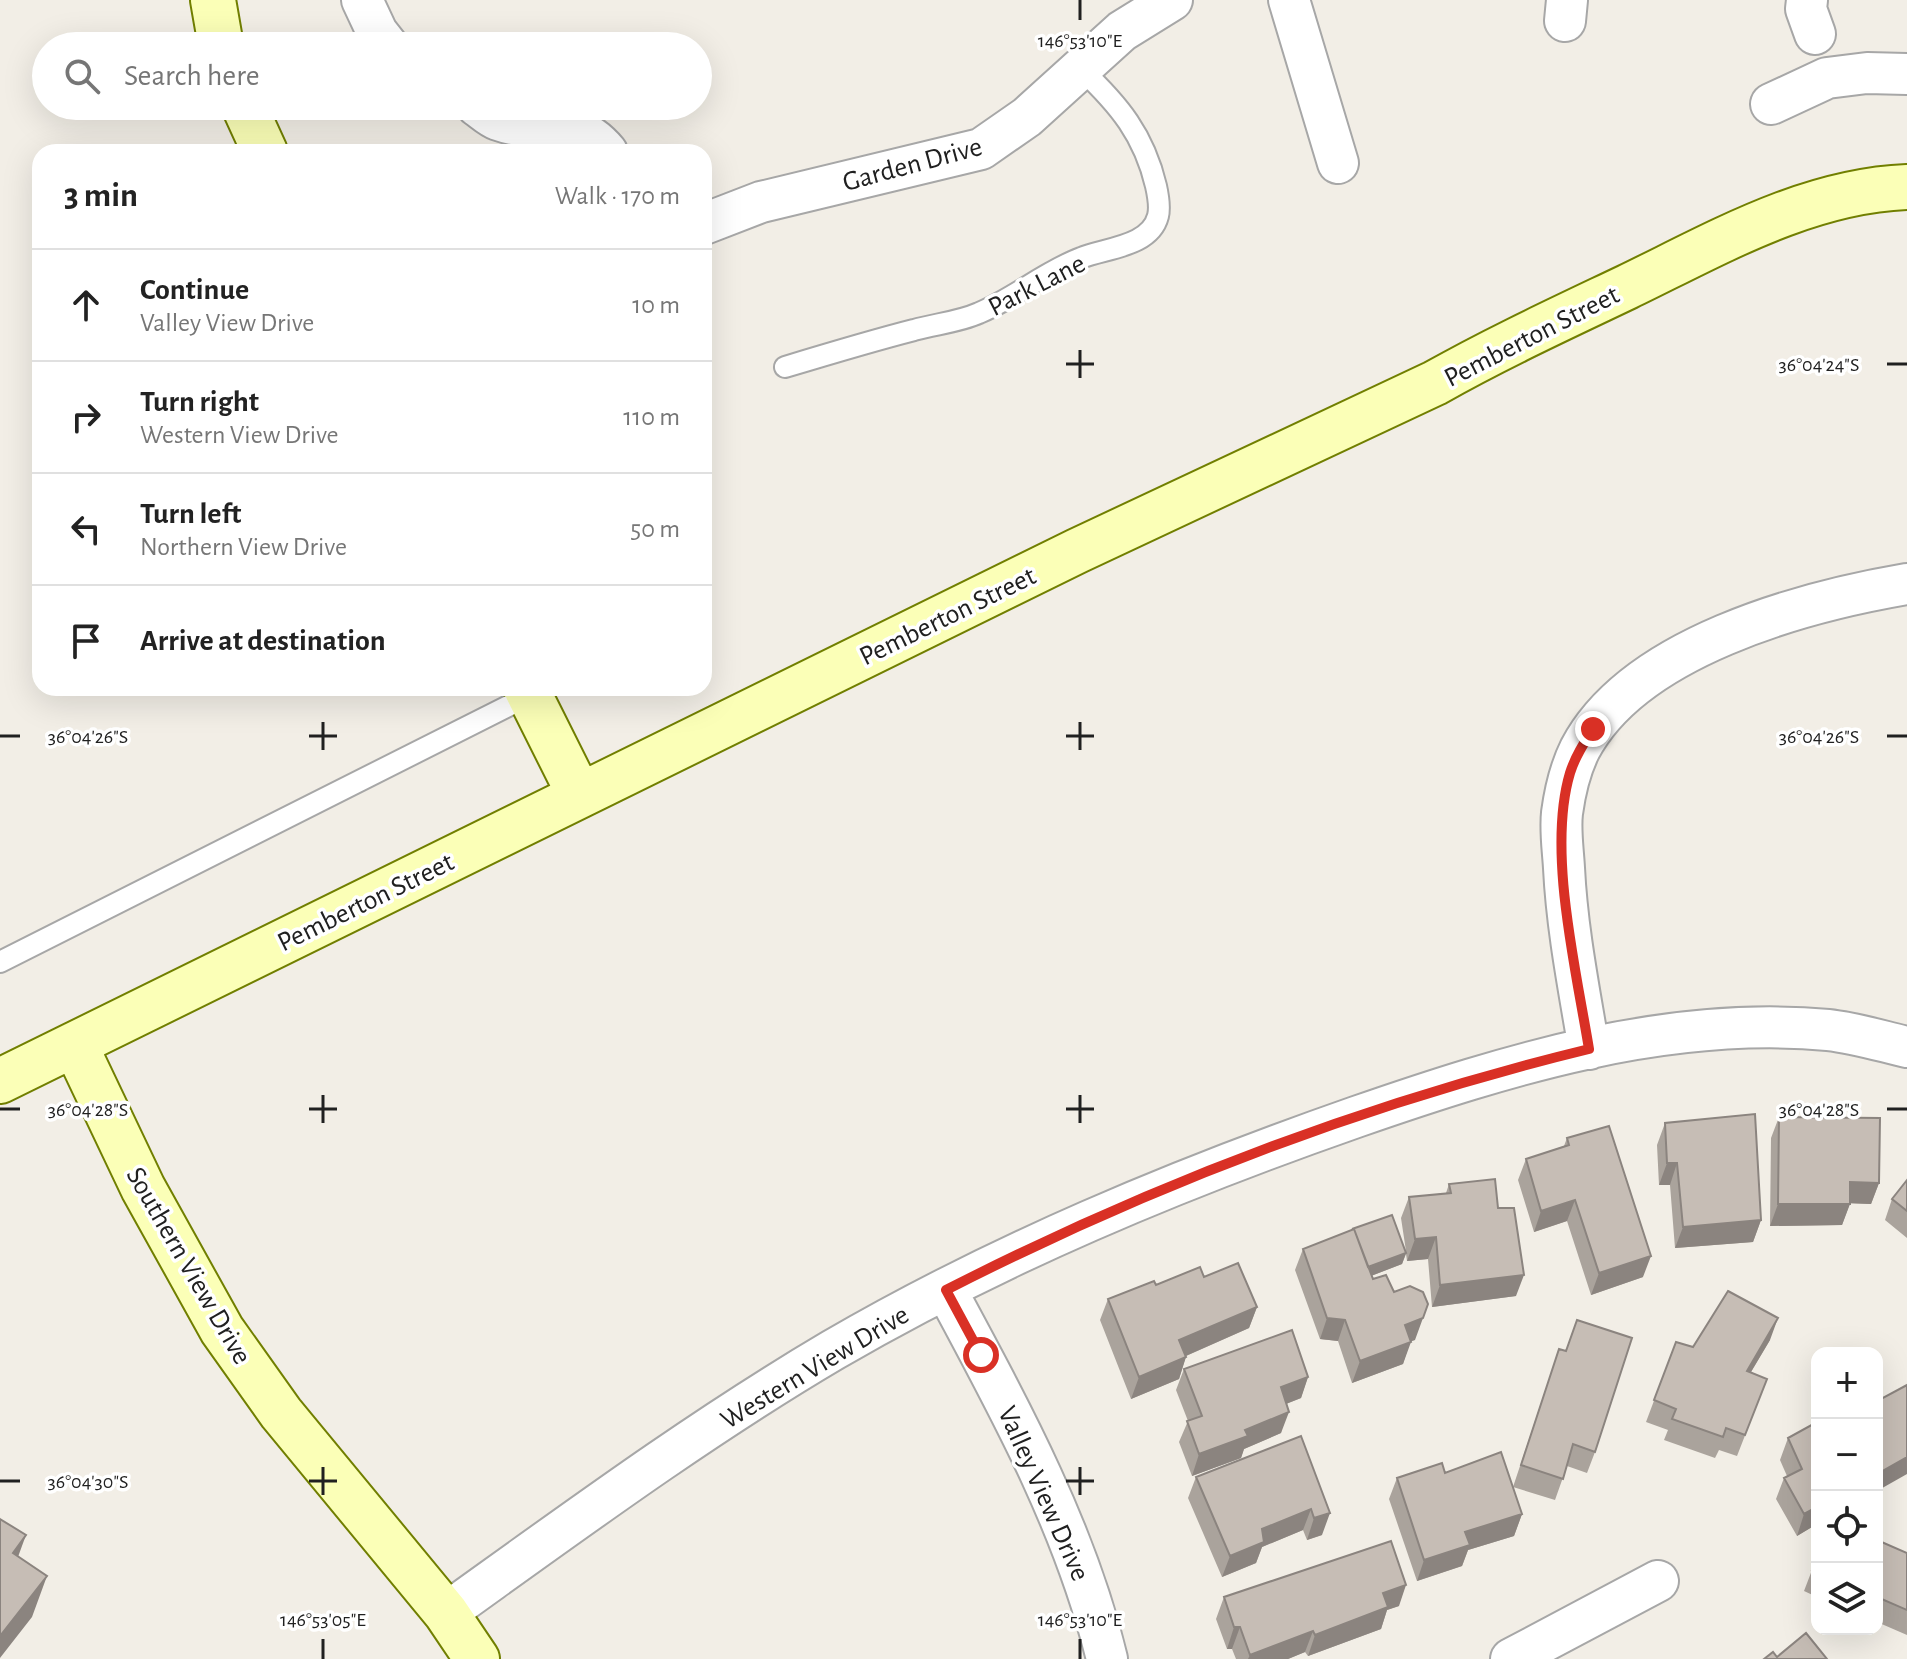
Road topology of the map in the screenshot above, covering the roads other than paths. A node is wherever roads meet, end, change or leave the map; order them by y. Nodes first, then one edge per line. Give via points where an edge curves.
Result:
1 (213, 0) edge
2 (362, 0) edge
3 (1172, 0) edge
4 (1289, 0) edge
5 (1811, 17) edge
6 (219, 32) edge
7 (377, 32) edge
8 (1082, 70) junction
9 (1907, 74) edge
10 (1827, 78) junction
11 (1771, 104) dead end
12 (250, 120) edge
13 (500, 120) edge
14 (261, 144) edge
15 (599, 144) edge
16 (1338, 163) dead end
17 (1907, 187) edge
18 (712, 221) edge
19 (785, 367) dead end
20 (1907, 584) edge
21 (520, 696) edge
22 (530, 696) edge
23 (579, 794) junction
24 (0, 962) edge
25 (75, 1045) junction
26 (1907, 1047) edge
27 (1589, 1049) junction
28 (0, 1081) edge
29 (946, 1290) junction
30 (1658, 1581) dead end
31 (446, 1613) junction
32 (477, 1659) edge
33 (1107, 1659) edge
34 (1511, 1659) edge

1 - 6 main road
2 - 7 street
3 - 8 street, Garden Drive via 1122,31
4 - 16 street
5 - 10 lane
8 - 18 street, Garden Drive via 981,149 761,202
8 - 19 lane, Park Lane via 1136,131 1151,165 1158,216 1149,233 1048,272 977,314
9 - 10 street
10 - 11 street
12 - 14 main road
13 - 15 street via 531,127 573,127
17 - 23 main road, Pemberton Street via 1811,203 1734,234
20 - 27 street via 1816,604 1707,643 1632,689 1593,729 1571,772 1562,817 1566,907
21 - 24 lane
22 - 23 main road
23 - 25 main road, Pemberton Street
25 - 28 main road, Pemberton Street
25 - 31 main road, Southern View Drive via 143,1188 222,1330 281,1413
26 - 27 street, Western View Drive via 1833,1031 1770,1028 1694,1031
27 - 29 street, Western View Drive via 1427,1092 1272,1147 1095,1218
29 - 31 street, Western View Drive via 831,1351 693,1439
29 - 33 street, Valley View Drive via 1033,1454 1075,1551
30 - 34 street
31 - 32 main road, Southern View Drive

